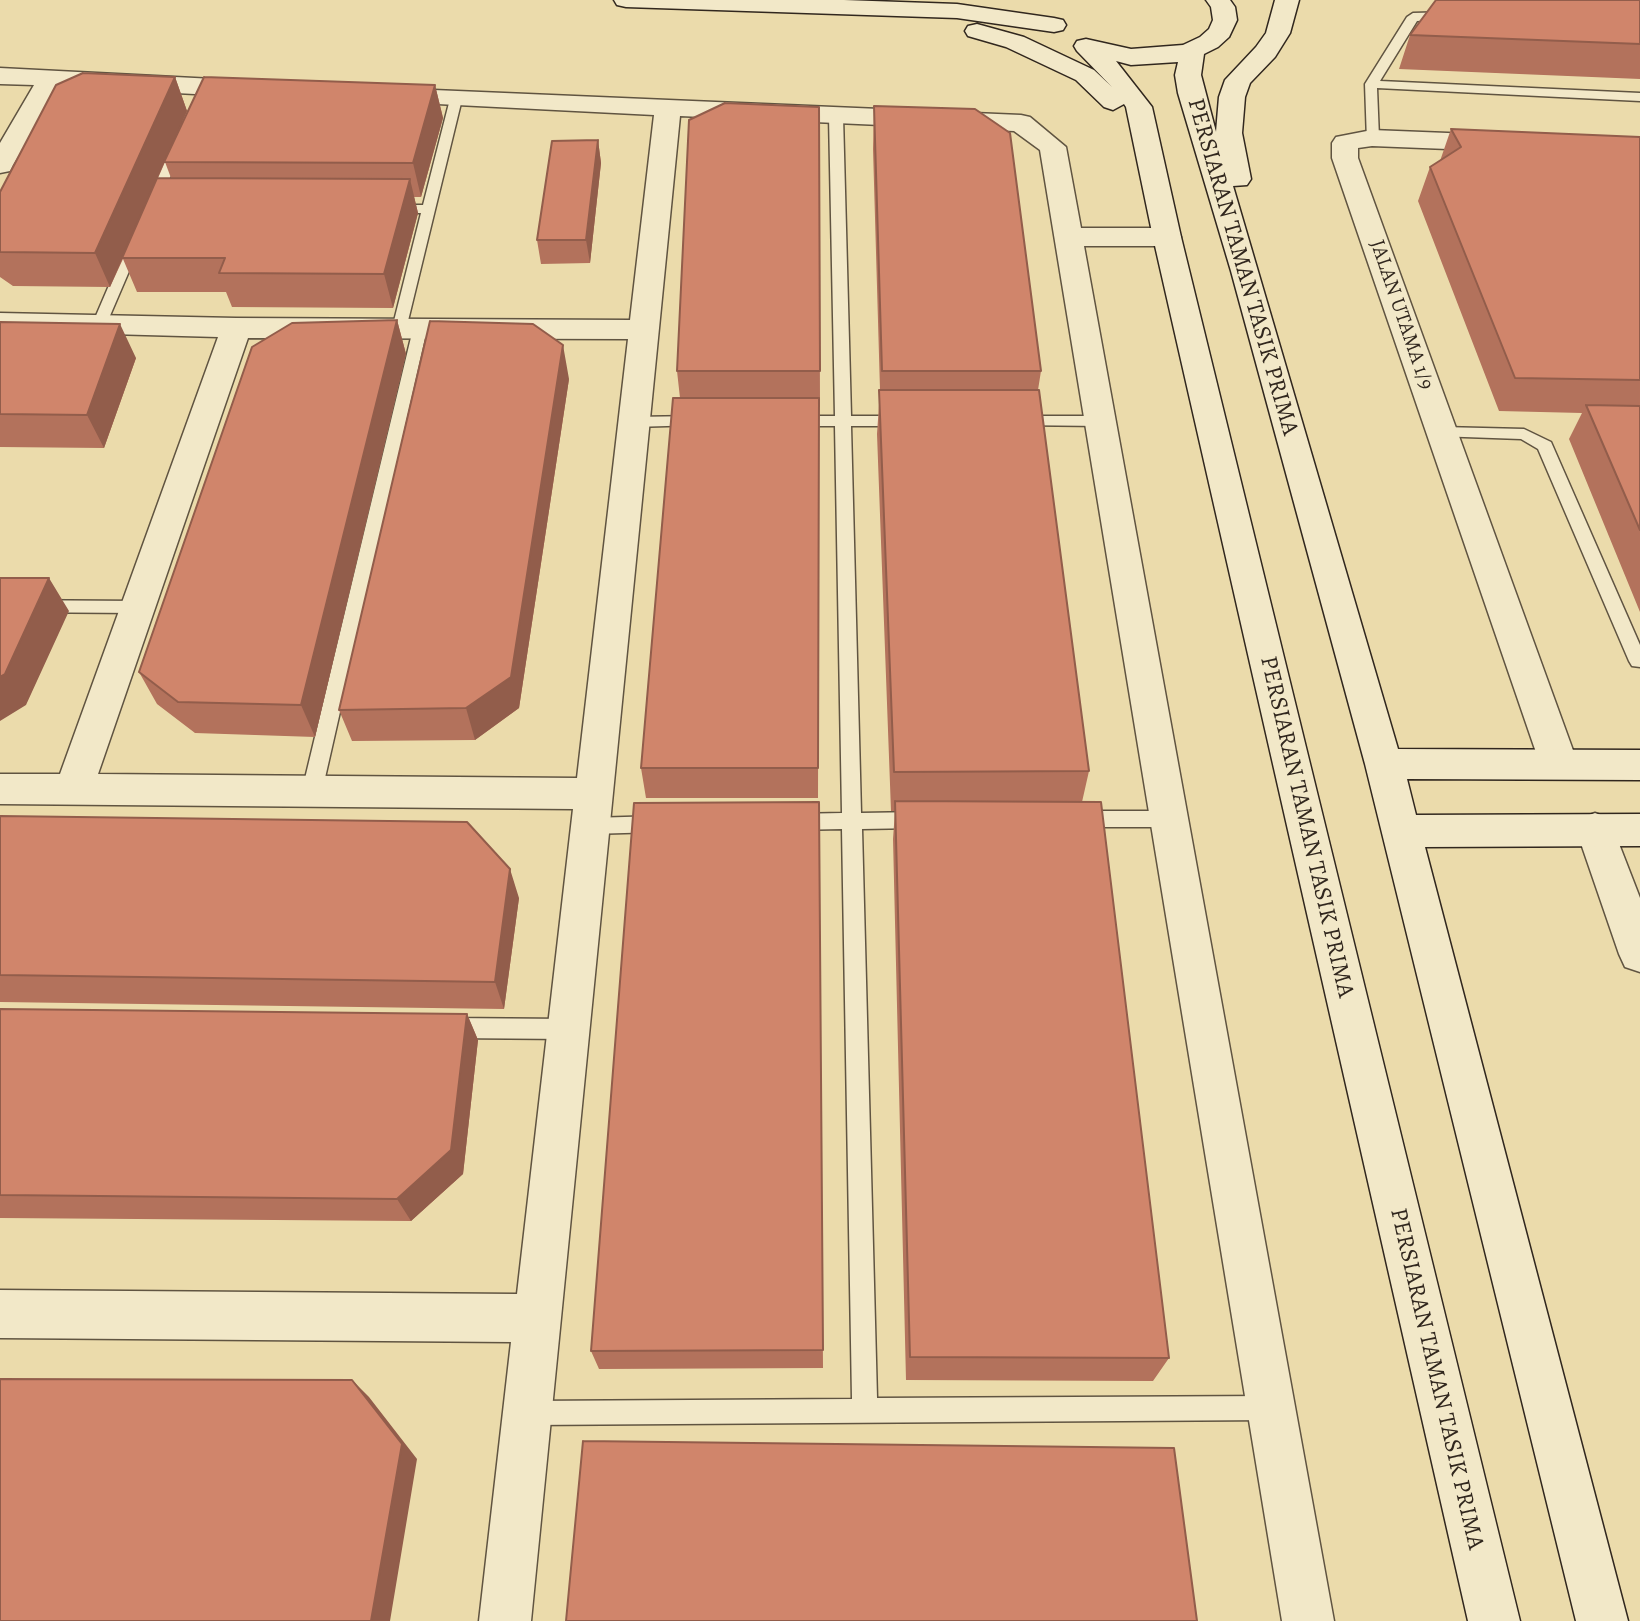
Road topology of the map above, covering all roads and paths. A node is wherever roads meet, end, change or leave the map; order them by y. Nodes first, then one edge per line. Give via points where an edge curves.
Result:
1 (626, 0) edge
2 (1047, 0) edge
3 (1287, 0) edge
4 (1225, 2) edge
5 (902, 9) junction
6 (1468, 16) edge
7 (1054, 25) junction
8 (1090, 48) junction
9 (1192, 50) junction
10 (0, 76) edge
11 (51, 79) junction
12 (1371, 84) junction
13 (283, 90) edge
14 (363, 94) edge
15 (1640, 97) edge
16 (456, 99) junction
17 (668, 110) junction
18 (836, 116) junction
19 (182, 135) edge
20 (1372, 138) junction
21 (1520, 144) edge
22 (0, 165) edge
23 (1154, 178) junction
24 (372, 208) edge
25 (427, 209) junction
26 (1069, 237) junction
27 (1167, 237) junction
28 (1245, 271) junction
29 (0, 322) edge
30 (99, 325) junction
31 (236, 328) junction
32 (409, 329) junction
33 (646, 330) junction
34 (716, 421) edge
35 (772, 421) edge
36 (841, 421) junction
37 (923, 421) edge
38 (1005, 421) edge
39 (1101, 421) junction
40 (633, 422) junction
41 (1442, 432) junction
42 (0, 606) edge
43 (138, 607) junction
44 (1638, 661) dead end
45 (1384, 764) junction
46 (1559, 764) junction
47 (1640, 765) edge
48 (0, 789) edge
49 (74, 789) junction
50 (312, 791) junction
51 (592, 810) junction
52 (1059, 819) edge
53 (1170, 819) junction
54 (934, 820) edge
55 (850, 821) junction
56 (768, 822) edge
57 (672, 824) edge
58 (1595, 830) junction
59 (1640, 830) edge
60 (1400, 831) junction
61 (1640, 954) edge
62 (430, 1028) edge
63 (568, 1029) junction
64 (0, 1314) edge
65 (538, 1318) junction
66 (1273, 1408) junction
67 (865, 1411) junction
68 (528, 1413) junction
69 (505, 1621) edge
70 (1308, 1621) edge
71 (1493, 1621) edge
72 (1602, 1621) edge

1 - 5 street
2 - 7 street via 1046,11
3 - 28 street via 1278,33 1238,80 1232,97 1229,133 1243,202
4 - 9 street via 1220,32
5 - 7 street via 957,10
5 - 23 street via 1015,42 1084,75 1116,105
6 - 12 lane via 1413,17
7 - 8 street
8 - 9 street via 1142,57
8 - 23 street, PERSIARAN TAMAN TASIK PRIMA via 1139,107
9 - 28 street, PERSIARAN TAMAN TASIK PRIMA via 1191,93
10 - 11 street
11 - 13 street via 200,93
11 - 22 street
12 - 15 lane
12 - 20 lane
14 - 16 street
16 - 17 street
16 - 25 lane
17 - 18 street
17 - 33 street
18 - 26 street via 1021,123 1053,147
18 - 36 lane
19 - 30 lane
20 - 21 street, JALAN UTAMA 1/9
20 - 41 street, JALAN UTAMA 1/9 via 1345,143 1345,158
23 - 27 street, PERSIARAN TAMAN TASIK PRIMA
24 - 25 lane
25 - 32 lane
26 - 27 street
26 - 39 street
27 - 71 street, PERSIARAN TAMAN TASIK PRIMA
28 - 45 street, PERSIARAN TAMAN TASIK PRIMA
29 - 30 street
30 - 31 street
31 - 32 street
31 - 43 street
32 - 33 street
32 - 50 lane
33 - 40 street
34 - 40 lane
35 - 36 lane
36 - 37 lane
36 - 55 lane
38 - 39 lane
39 - 53 street
40 - 51 street
41 - 44 lane via 1524,433 1545,446
41 - 46 street, JALAN UTAMA 1/9
42 - 43 lane
43 - 49 street
45 - 46 street
45 - 60 street, PERSIARAN TAMAN TASIK PRIMA
46 - 47 street
48 - 49 street
49 - 50 street
50 - 51 street
51 - 57 lane
51 - 63 street
52 - 53 lane
53 - 66 street
54 - 55 lane
55 - 56 lane
55 - 67 lane
58 - 59 street
58 - 60 street
58 - 61 street
60 - 72 street, PERSIARAN TAMAN TASIK PRIMA
62 - 63 lane
63 - 65 street
64 - 65 street
65 - 68 street
66 - 67 lane
66 - 70 street
67 - 68 lane
68 - 69 street

